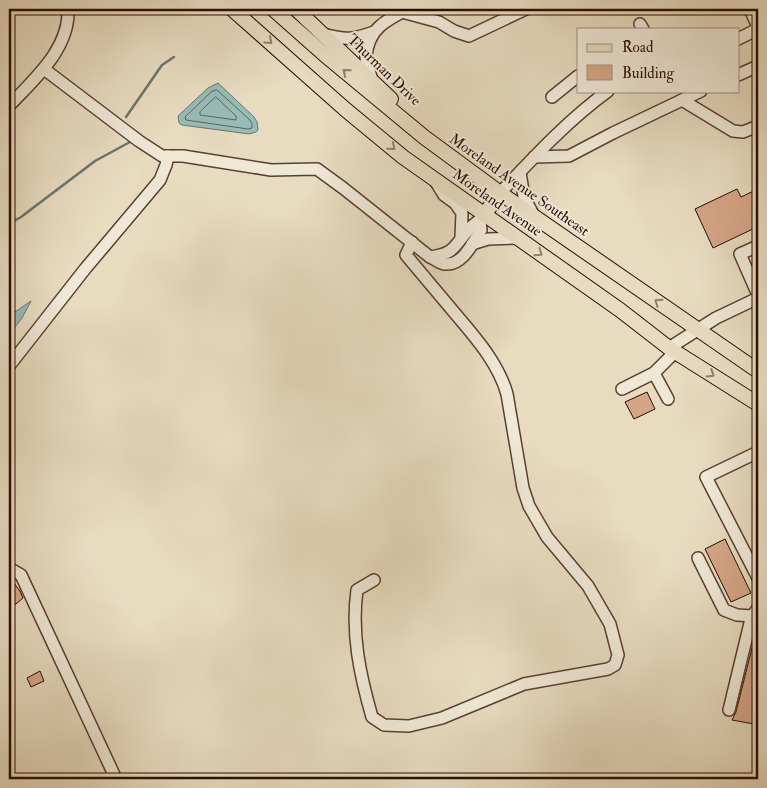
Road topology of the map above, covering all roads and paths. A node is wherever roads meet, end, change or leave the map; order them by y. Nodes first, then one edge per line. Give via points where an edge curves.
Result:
1 (68, 9) edge
2 (232, 9) edge
3 (273, 9) edge
4 (296, 9) edge
5 (526, 9) edge
6 (750, 9) edge
7 (405, 10) edge
8 (758, 28) edge
9 (374, 32) junction
10 (322, 34) junction
11 (740, 38) edge
12 (758, 66) edge
13 (44, 69) junction
14 (740, 74) edge
15 (577, 77) edge
16 (372, 80) junction
17 (699, 92) edge
18 (601, 94) edge
19 (552, 97) dead end
20 (682, 100) junction
21 (9, 106) edge
22 (758, 126) edge
23 (424, 137) junction
24 (168, 156) junction
25 (534, 157) junction
26 (520, 172) junction
27 (434, 178) junction
28 (500, 193) junction
29 (534, 216) junction
30 (482, 218) junction
31 (518, 238) junction
32 (412, 242) junction
33 (464, 245) junction
34 (758, 246) edge
35 (758, 296) edge
36 (698, 330) junction
37 (672, 350) junction
38 (9, 366) edge
39 (654, 372) junction
40 (758, 372) edge
41 (622, 389) dead end
42 (668, 399) dead end
43 (758, 404) edge
44 (758, 452) edge
45 (698, 558) dead end
46 (9, 568) edge
47 (758, 578) edge
48 (374, 580) dead end
49 (755, 612) edge
50 (729, 710) dead end
51 (116, 779) edge

1 - 13 street via 66,29
2 -> 27 main road, Moreland Avenue via 346,110
23 -> 3 main road, Moreland Avenue Southeast
4 - 10 main road, Thurman Drive
5 - 7 street via 468,36
6 - 8 street
7 - 9 street
8 - 11 street
9 - 10 street via 344,39
9 - 16 street via 366,58
10 - 16 main road, Thurman Drive
12 - 14 street
13 - 21 street
13 - 24 street via 139,141 162,156
15 - 19 street
16 - 23 main road, Thurman Drive via 412,118
17 - 20 street
18 - 25 street
20 - 22 street via 733,131 744,132
20 - 25 street via 569,156
23 - 28 main road, Moreland Avenue Southeast
24 - 32 street via 271,170 317,169
24 - 38 street via 160,180
25 - 26 street
26 - 28 street
26 - 29 street via 524,197
27 - 30 main road, Moreland Avenue
27 - 33 street via 444,195 462,213
28 - 29 main road, Moreland Avenue Southeast
28 - 30 main road
36 -> 29 main road, Moreland Avenue Southeast
30 - 31 main road, Moreland Avenue
30 - 33 street via 472,225
31 - 33 street via 488,239
31 -> 37 main road, Moreland Avenue
32 - 33 street via 430,257 442,256
32 - 48 street via 406,255 497,367 507,394 529,506 547,537 588,586 610,624 618,655 608,670 524,684 442,718 409,726 384,725 372,717 355,643 357,590
34 - 35 street via 740,254
35 - 36 street
36 - 37 street
36 - 40 main road, Moreland Avenue Southeast
37 - 39 street
37 -> 43 main road, Moreland Avenue
39 - 41 street
39 - 42 street
44 - 47 street via 706,477
45 - 49 street via 724,610 737,615
46 - 51 street via 21,575
49 - 50 street

